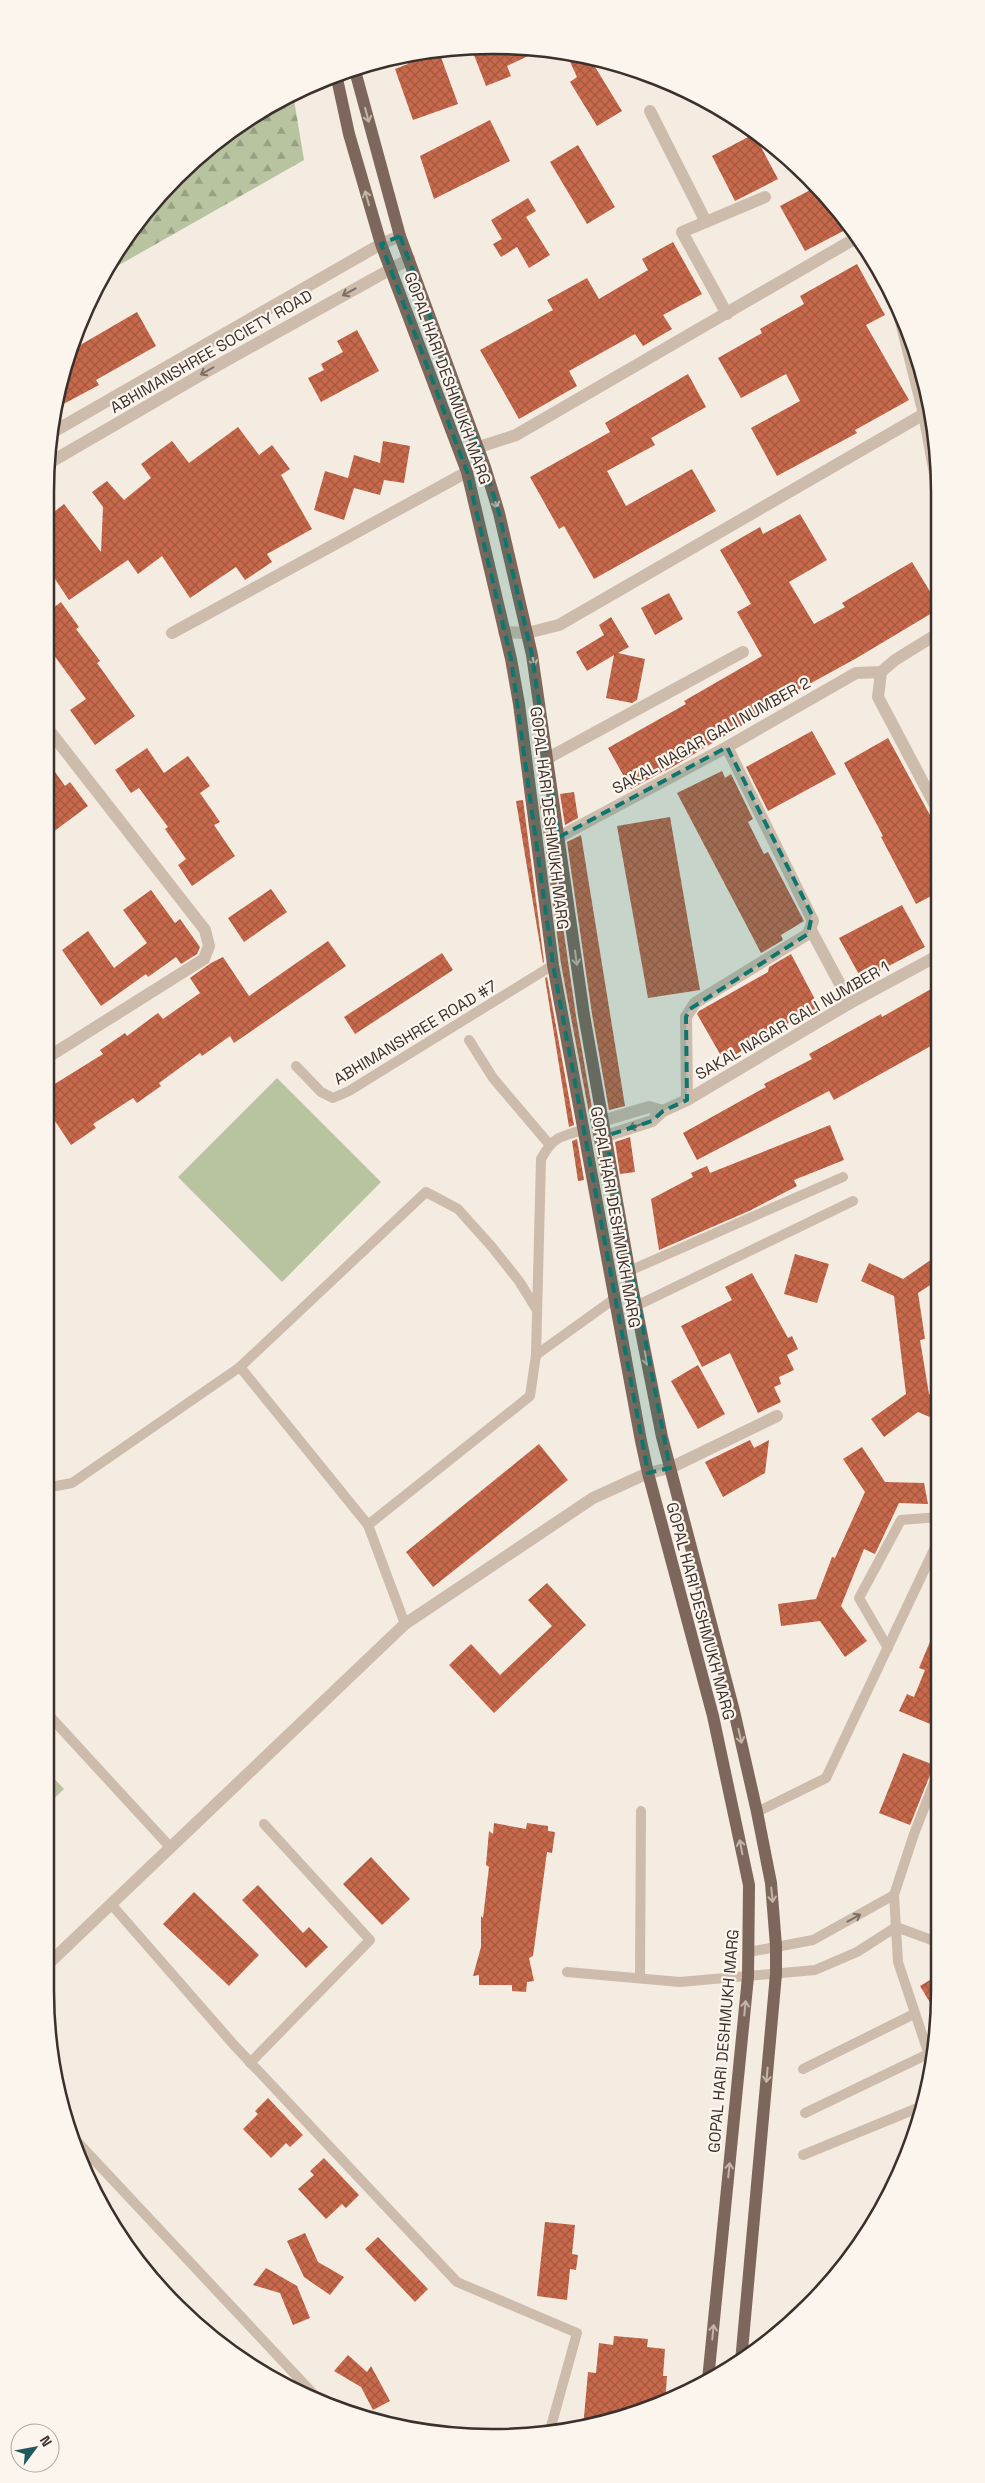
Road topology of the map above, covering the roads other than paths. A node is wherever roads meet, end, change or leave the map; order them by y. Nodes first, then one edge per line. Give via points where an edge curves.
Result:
1 (356, 75) edge
2 (338, 82) edge
3 (650, 111) dead end
4 (765, 196) dead end
5 (706, 222) junction
6 (400, 236) junction
7 (851, 241) edge
8 (381, 244) junction
9 (409, 260) junction
10 (391, 268) junction
11 (727, 314) junction
12 (912, 366) edge
13 (924, 414) joint
14 (59, 429) edge
15 (479, 447) junction
16 (56, 459) edge
17 (467, 472) junction
18 (504, 632) junction
19 (172, 633) dead end
20 (527, 633) junction
21 (931, 638) edge
22 (743, 652) dead end
23 (881, 672) junction
24 (54, 737) edge
25 (727, 747) junction
26 (548, 758) junction
27 (931, 798) edge
28 (559, 837) junction
29 (811, 930) junction
30 (931, 959) edge
31 (553, 966) junction
32 (850, 1003) junction
33 (469, 1040) dead end
34 (54, 1053) edge
35 (296, 1066) dead end
36 (687, 1100) junction
37 (662, 1111) junction
38 (602, 1120) junction
39 (583, 1130) junction
40 (606, 1136) junction
41 (549, 1144) junction
42 (842, 1177) dead end
43 (853, 1201) dead end
44 (629, 1270) junction
45 (614, 1300) junction
46 (636, 1306) junction
47 (537, 1310) junction
48 (536, 1355) junction
49 (240, 1367) junction
50 (777, 1416) dead end
51 (670, 1468) junction
52 (648, 1473) junction
53 (54, 1487) edge
54 (931, 1518) edge
55 (368, 1525) junction
56 (931, 1556) edge
57 (406, 1624) junction
58 (888, 1648) junction
59 (54, 1721) edge
60 (931, 1792) edge
61 (641, 1811) dead end
62 (757, 1812) junction
63 (264, 1824) dead end
64 (171, 1848) junction
65 (894, 1895) junction
66 (111, 1904) junction
67 (896, 1927) junction
68 (931, 1940) edge
69 (776, 1946) junction
70 (749, 1952) junction
71 (54, 1958) edge
72 (567, 1972) dead end
73 (776, 1974) junction
74 (748, 1977) junction
75 (640, 1978) junction
76 (914, 2014) junction
77 (927, 2049) edge
78 (925, 2059) edge
79 (250, 2062) junction
80 (803, 2069) dead end
81 (914, 2109) edge
82 (805, 2113) dead end
83 (83, 2148) edge
84 (803, 2155) dead end
85 (742, 2351) edge
86 (709, 2372) edge
87 (308, 2389) edge
88 (551, 2425) edge

1 -> 6 main road, GOPAL HARI DESHMUKH MARG
8 -> 2 main road, GOPAL HARI DESHMUKH MARG via 349,134
3 - 5 street
4 - 5 street
5 - 11 street via 682,232
6 - 8 street, ABHIMANSHREE SOCIETY ROAD
6 - 9 main road, GOPAL HARI DESHMUKH MARG
7 - 11 street
8 - 10 main road, GOPAL HARI DESHMUKH MARG
8 - 14 street, ABHIMANSHREE SOCIETY ROAD
9 - 10 street, ABHIMANSHREE SOCIETY ROAD
9 - 15 main road, GOPAL HARI DESHMUKH MARG
10 -> 16 street, ABHIMANSHREE SOCIETY ROAD
10 - 17 main road, GOPAL HARI DESHMUKH MARG
11 - 15 street via 516,435
12 - 13 street
13 - 20 street via 559,625
15 -> 20 main road, GOPAL HARI DESHMUKH MARG via 499,513
17 - 18 main road, GOPAL HARI DESHMUKH MARG
17 - 19 street
18 - 20 street
18 - 31 main road, GOPAL HARI DESHMUKH MARG via 519,704
20 -> 26 main road, GOPAL HARI DESHMUKH MARG via 541,700
21 - 23 street via 894,660
22 - 26 street
23 - 25 street, SAKAL NAGAR GALI NUMBER 2 via 856,673
23 - 27 street via 878,697
24 - 34 street via 204,930 209,946 204,959
25 - 28 street, SAKAL NAGAR GALI NUMBER 2
25 - 29 street via 812,915
26 - 28 main road, GOPAL HARI DESHMUKH MARG
28 -> 38 main road, GOPAL HARI DESHMUKH MARG
29 - 32 street
29 - 36 street via 690,1009 686,1017
30 - 32 street, SAKAL NAGAR GALI NUMBER 1
31 - 35 lane, ABHIMANSHREE ROAD #7 via 333,1098 321,1092
31 - 39 main road, GOPAL HARI DESHMUKH MARG
32 - 36 street, SAKAL NAGAR GALI NUMBER 1
33 - 41 lane via 493,1078
36 - 37 street, SAKAL NAGAR GALI NUMBER 1
37 - 38 street via 649,1107
37 -> 40 street, SAKAL NAGAR GALI NUMBER 1 via 652,1121
38 - 40 main road, GOPAL HARI DESHMUKH MARG
39 - 41 lane via 556,1137
39 - 45 main road, GOPAL HARI DESHMUKH MARG
40 - 44 main road, GOPAL HARI DESHMUKH MARG
41 - 47 lane via 541,1159
42 - 44 lane
43 - 46 lane
44 - 46 main road, GOPAL HARI DESHMUKH MARG
45 - 48 lane
45 - 52 main road, GOPAL HARI DESHMUKH MARG
46 -> 51 main road, GOPAL HARI DESHMUKH MARG
47 - 48 lane
47 - 49 lane via 519,1281 458,1209 426,1192
48 - 55 lane via 530,1396
49 - 53 lane via 72,1484
49 - 55 lane
50 - 51 street
51 - 52 street
51 -> 62 main road, GOPAL HARI DESHMUKH MARG
52 - 57 street via 593,1498
70 -> 52 main road, GOPAL HARI DESHMUKH MARG via 749,1885 736,1817 713,1716
54 - 58 lane via 901,1520 858,1598
55 - 57 lane
56 - 58 lane
57 - 64 street
58 - 62 lane via 826,1778
59 - 64 lane
60 - 65 lane
61 - 75 lane
62 -> 69 main road, GOPAL HARI DESHMUKH MARG via 770,1883
63 - 79 lane via 370,1940
64 - 66 street
65 - 67 lane
69 -> 65 lane via 813,1940
66 - 71 street
66 - 79 lane
67 - 68 lane
67 - 73 lane via 857,1952 815,1970
67 - 76 lane via 898,1962
69 - 70 lane
69 - 73 main road, GOPAL HARI DESHMUKH MARG
70 - 74 main road, GOPAL HARI DESHMUKH MARG
72 - 75 lane
73 - 74 lane
73 -> 85 main road, GOPAL HARI DESHMUKH MARG
74 - 75 lane via 680,1982
86 -> 74 main road, GOPAL HARI DESHMUKH MARG
76 - 77 lane
76 - 80 lane
78 - 82 lane
79 - 88 lane via 457,2282 577,2333
81 - 84 lane
83 - 87 lane

